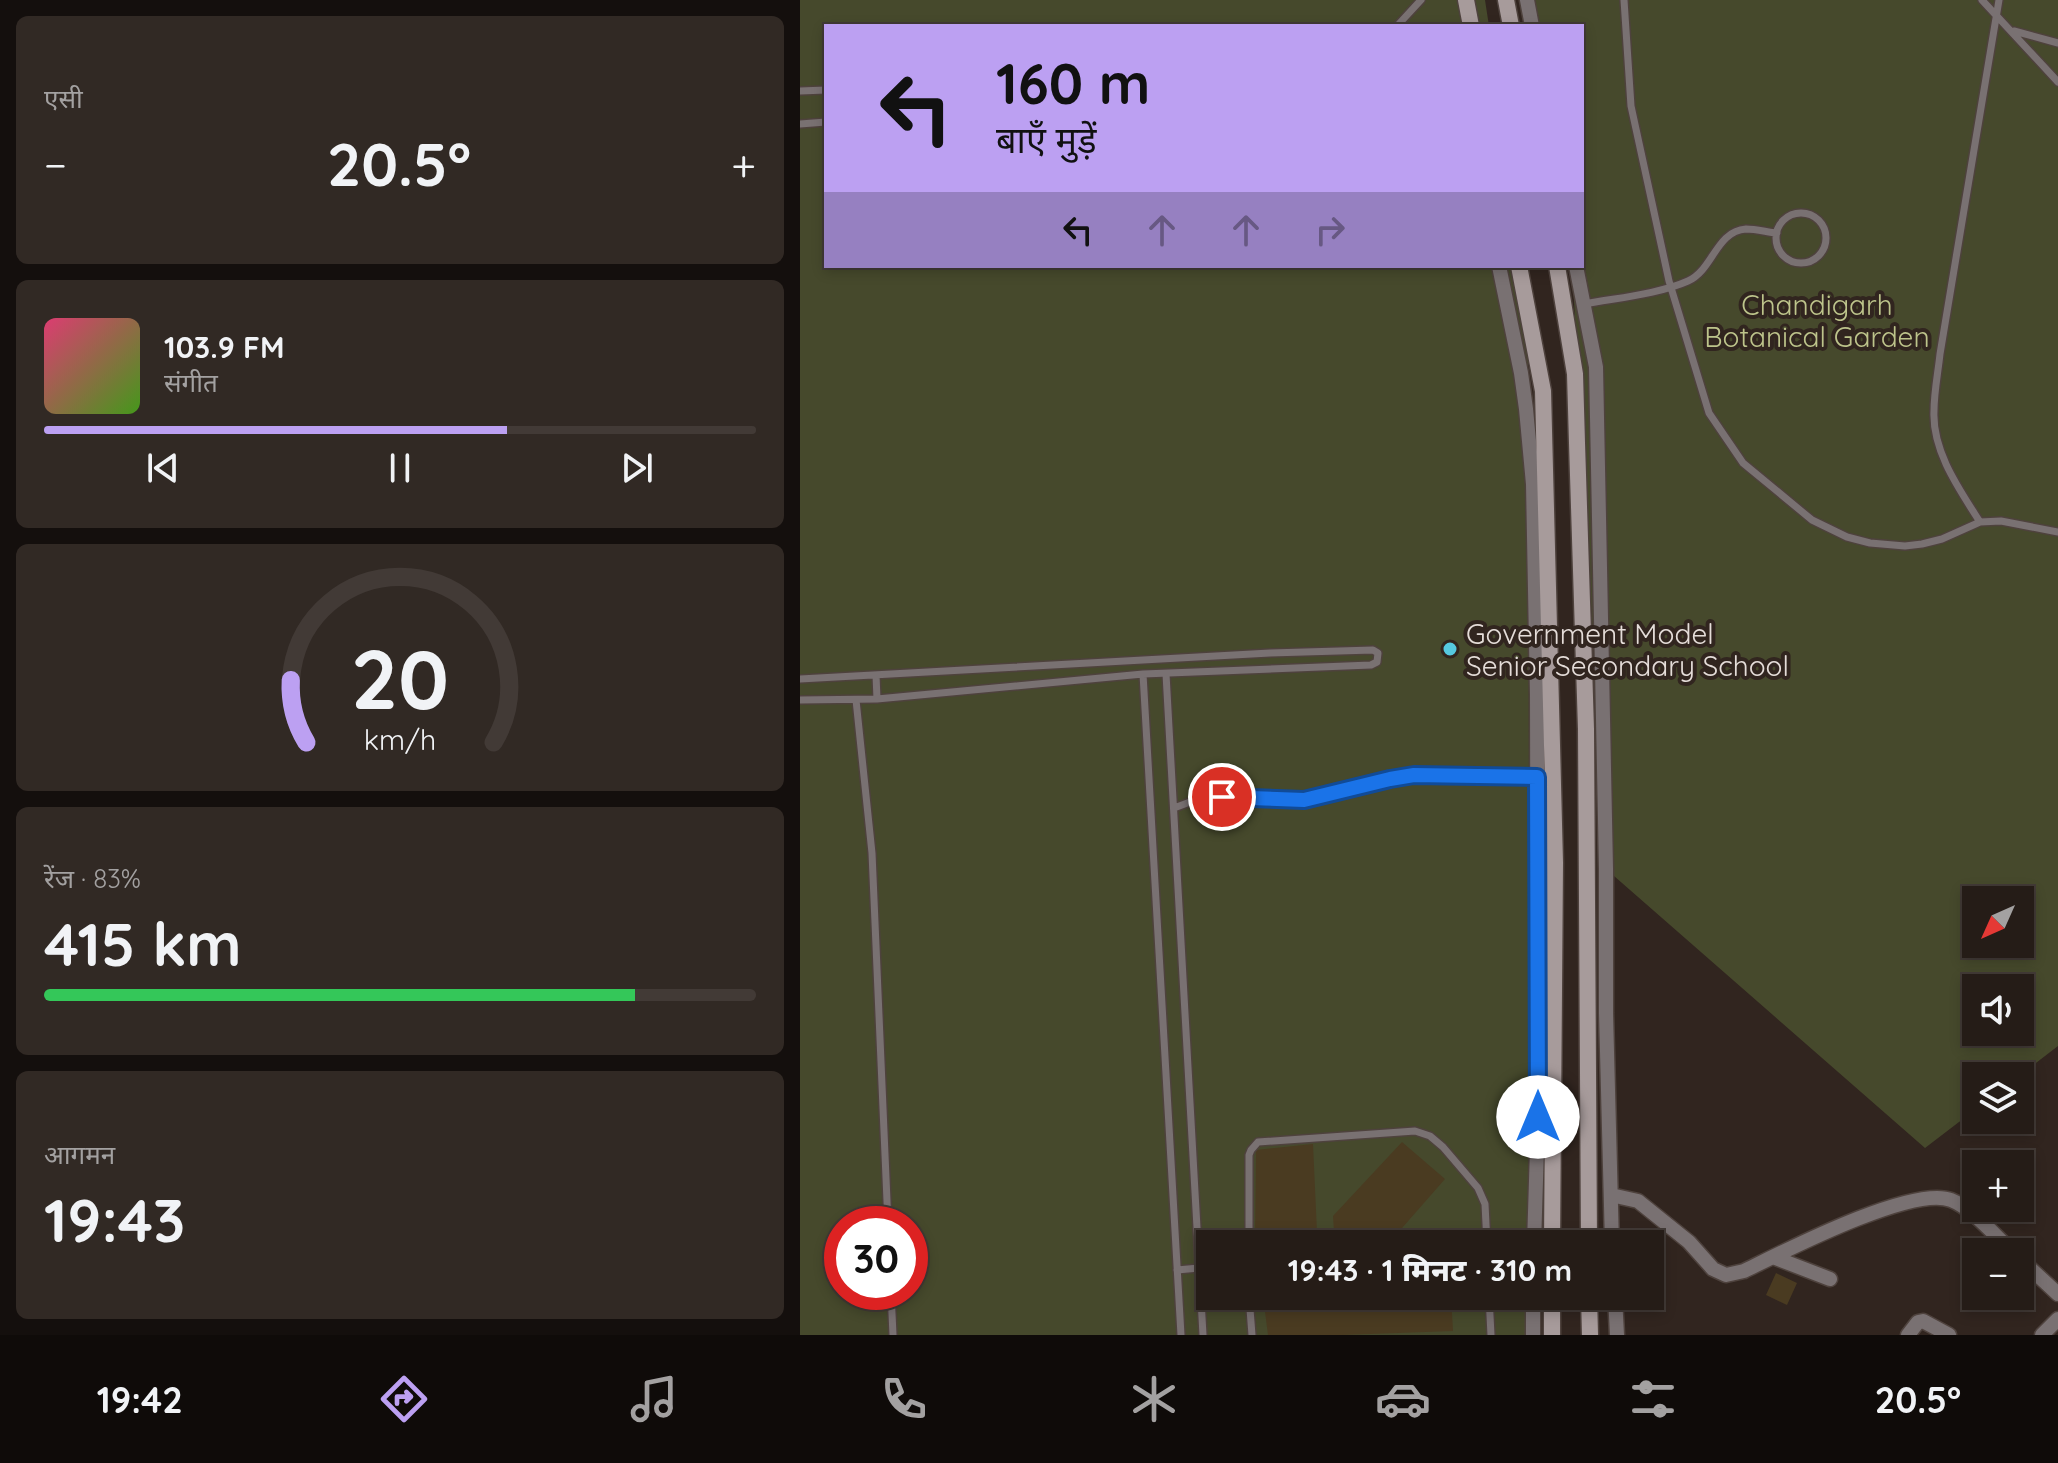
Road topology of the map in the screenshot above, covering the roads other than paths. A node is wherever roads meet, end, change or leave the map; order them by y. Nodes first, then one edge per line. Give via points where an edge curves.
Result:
1 (1421, 0) edge
2 (1466, 0) edge
3 (1506, 0) edge
4 (1527, 0) edge
5 (1624, 0) edge
6 (1982, 0) edge
7 (1999, 0) edge
8 (1996, 14) junction
9 (1399, 24) edge
10 (1471, 24) edge
11 (1511, 24) edge
12 (1532, 24) edge
13 (2012, 31) junction
14 (2058, 43) edge
15 (2058, 82) edge
16 (824, 90) edge
17 (800, 91) edge
18 (824, 122) edge
19 (800, 124) edge
20 (1777, 233) junction
21 (1499, 268) edge
22 (1519, 268) edge
23 (1557, 268) edge
24 (1576, 268) edge
25 (1671, 287) junction
26 (1584, 304) junction
27 (1980, 522) junction
28 (2058, 532) edge
29 (1143, 674) junction
30 (1166, 674) junction
31 (876, 675) junction
32 (800, 679) edge
33 (877, 699) junction
34 (800, 700) edge
35 (856, 700) junction
36 (1545, 778) junction
37 (1174, 808) junction
38 (1611, 1195) junction
39 (887, 1206) edge
40 (1197, 1230) edge
41 (1249, 1230) edge
42 (1486, 1230) edge
43 (1534, 1230) edge
44 (1552, 1230) edge
45 (1589, 1230) edge
46 (1612, 1230) edge
47 (1998, 1238) edge
48 (1773, 1257) junction
49 (1196, 1268) edge
50 (1177, 1270) junction
51 (2034, 1272) edge
52 (1830, 1279) dead end
53 (2058, 1294) edge
54 (892, 1310) edge
55 (1202, 1310) edge
56 (1250, 1310) edge
57 (1490, 1310) edge
58 (1533, 1310) edge
59 (1552, 1310) edge
60 (1589, 1310) edge
61 (1616, 1310) edge
62 (2058, 1319) edge
63 (893, 1335) edge
64 (1181, 1335) edge
65 (1203, 1335) edge
66 (1252, 1335) edge
67 (1491, 1335) edge
68 (1533, 1335) edge
69 (1552, 1335) edge
70 (1590, 1335) edge
71 (1617, 1335) edge
72 (1908, 1335) edge
73 (1949, 1335) edge
74 (2042, 1335) edge

1 - 9 lane
2 - 10 main road
3 - 11 main road
4 - 12 street
5 - 25 lane via 1631,106
6 - 8 lane
7 - 8 lane
8 - 13 lane
8 - 27 lane via 1933,413 1936,439 1954,481
13 - 14 lane
13 - 15 lane
16 - 17 lane
18 - 19 lane
20 - 20 lane via 1786,218 1802,213 1818,220 1826,243 1818,257 1796,263 1778,248
20 - 25 lane via 1735,232 1702,272
21 - 36 street via 1521,373 1533,484
22 - 36 main road via 1543,391
23 - 45 main road via 1575,374 1586,729
24 - 26 street
25 - 26 lane
25 - 27 lane via 1709,413 1743,463 1812,520 1847,537 1905,546 1942,539
26 - 38 street via 1596,367
27 - 28 lane
29 - 30 lane
29 - 33 lane
29 - 50 lane
30 - 31 lane via 1371,665 1378,653 1270,653
30 - 37 lane
31 - 32 lane
31 - 33 lane
33 - 35 lane
34 - 35 lane
35 - 39 lane via 872,853
36 - 37 lane via 1414,775 1304,800 1211,797
36 - 43 street
36 - 44 main road via 1555,863
37 - 40 lane
38 - 46 street
38 - 48 street via 1638,1201 1726,1275
41 - 42 lane via 1249,1155 1258,1142 1415,1131 1443,1147 1478,1188
47 - 48 street via 1969,1212 1936,1198 1857,1219
48 - 52 street
49 - 50 lane
50 - 64 lane
51 - 53 street
54 - 63 lane
55 - 65 lane
56 - 66 lane
57 - 67 lane
58 - 68 street
59 - 69 main road
60 - 70 main road
61 - 71 street
62 - 74 street
72 - 73 street via 1923,1321

